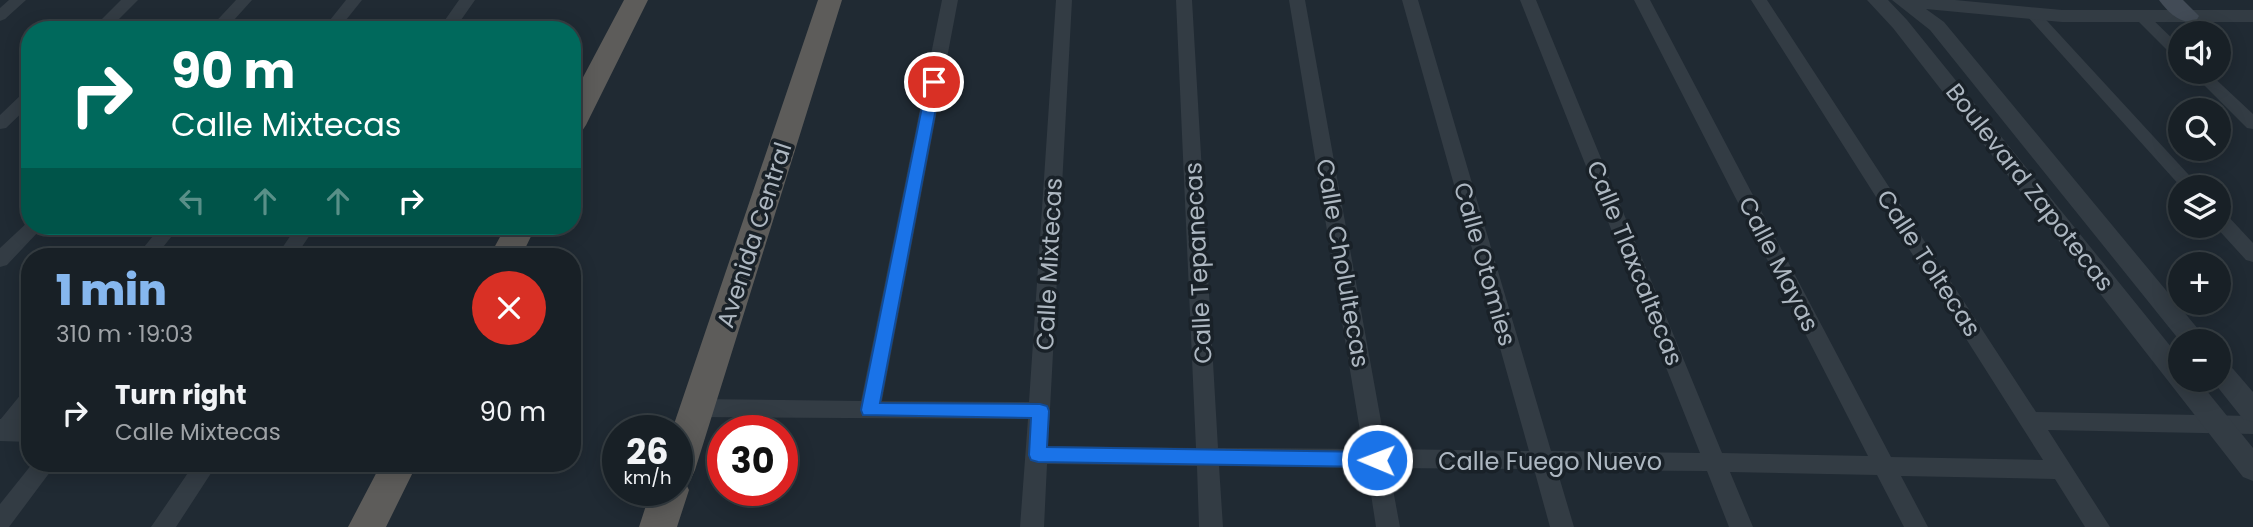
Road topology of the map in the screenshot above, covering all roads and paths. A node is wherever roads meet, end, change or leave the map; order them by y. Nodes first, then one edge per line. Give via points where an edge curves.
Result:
1 (18, 0) edge
2 (130, 0) edge
3 (244, 0) edge
4 (354, 0) edge
5 (467, 0) edge
6 (636, 0) edge
7 (830, 0) edge
8 (950, 0) edge
9 (1064, 0) edge
10 (1184, 0) edge
11 (1297, 0) edge
12 (1410, 0) edge
13 (1528, 0) edge
14 (1642, 0) edge
15 (1759, 0) edge
16 (1877, 0) edge
17 (1901, 0) edge
18 (2047, 0) edge
19 (2081, 0) edge
20 (2170, 0) edge
21 (2032, 13) junction
22 (0, 16) edge
23 (2062, 16) junction
24 (2096, 16) junction
25 (2141, 16) junction
26 (2188, 16) junction
27 (2251, 17) edge
28 (108, 21) edge
29 (224, 21) edge
30 (337, 21) edge
31 (452, 21) edge
32 (2168, 42) edge
33 (2211, 84) edge
34 (21, 104) edge
35 (581, 107) edge
36 (0, 124) edge
37 (2253, 124) edge
38 (2180, 175) edge
39 (2231, 231) edge
40 (24, 235) edge
41 (2253, 255) edge
42 (0, 260) edge
43 (2185, 329) edge
44 (2168, 360) edge
45 (2231, 384) edge
46 (2193, 392) edge
47 (698, 408) junction
48 (870, 410) junction
49 (1040, 411) junction
50 (2253, 411) edge
51 (21, 414) edge
52 (2030, 421) junction
53 (693, 423) edge
54 (2219, 425) junction
55 (2253, 425) edge
56 (12, 430) edge
57 (1038, 455) junction
58 (1209, 458) junction
59 (1377, 460) junction
60 (1542, 460) junction
61 (1715, 462) junction
62 (1884, 467) junction
63 (2253, 469) edge
64 (2061, 470) junction
65 (39, 472) edge
66 (201, 472) edge
67 (396, 472) edge
68 (665, 506) edge
69 (0, 521) edge
70 (163, 527) edge
71 (367, 527) edge
72 (658, 527) edge
73 (1032, 527) edge
74 (1211, 527) edge
75 (1388, 527) edge
76 (1562, 527) edge
77 (1741, 527) edge
78 (1916, 527) edge
79 (2098, 527) edge

1 - 22 street
2 - 28 street
3 - 29 street
4 - 30 street
5 - 31 street
6 - 35 highway
7 - 47 highway, Avenida Central
8 - 48 street
9 - 49 street, Calle Mixtecas
10 - 58 street, Calle Tepanecas
11 - 59 street, Calle Cholultecas
12 - 60 street, Calle Otomies
13 - 61 street, Calle Tlaxcaltecas
14 - 62 street, Calle Mayas
15 - 52 street, Calle Toltecas
16 - 44 street, Boulevard Zapotecas
17 - 21 street
17 - 43 street, Boulevard Zapotecas via 1937,26
18 - 23 street
19 - 24 street
20 - 26 main road
21 - 23 street
21 - 38 street
23 - 24 street
24 - 25 street
25 - 26 street
25 - 32 street
26 - 27 street
33 - 37 street
34 - 36 street
39 - 41 street
40 - 42 street
45 - 50 street
46 - 54 street, Boulevard Zapotecas
47 - 48 street
47 - 53 highway, Avenida Central
48 - 49 street
49 - 57 street, Calle Mixtecas
51 - 56 street
52 - 54 street
52 - 64 street, Calle Toltecas
54 - 55 street
54 - 63 street, Boulevard Zapotecas
57 - 58 street, Calle Fuego Nuevo
57 - 73 street, Calle Mixtecas
58 - 59 street, Calle Fuego Nuevo
58 - 74 street, Calle Tepanecas
59 - 60 street, Calle Fuego Nuevo
59 - 75 street, Calle Cholultecas
60 - 61 street, Calle Fuego Nuevo
60 - 76 street, Calle Otomies
61 - 62 street, Calle Fuego Nuevo
61 - 77 street, Calle Tlaxcaltecas
62 - 64 street, Calle Fuego Nuevo
62 - 78 street, Calle Mayas
64 - 79 street, Calle Toltecas
65 - 69 street
66 - 70 street
67 - 71 highway
68 - 72 highway

